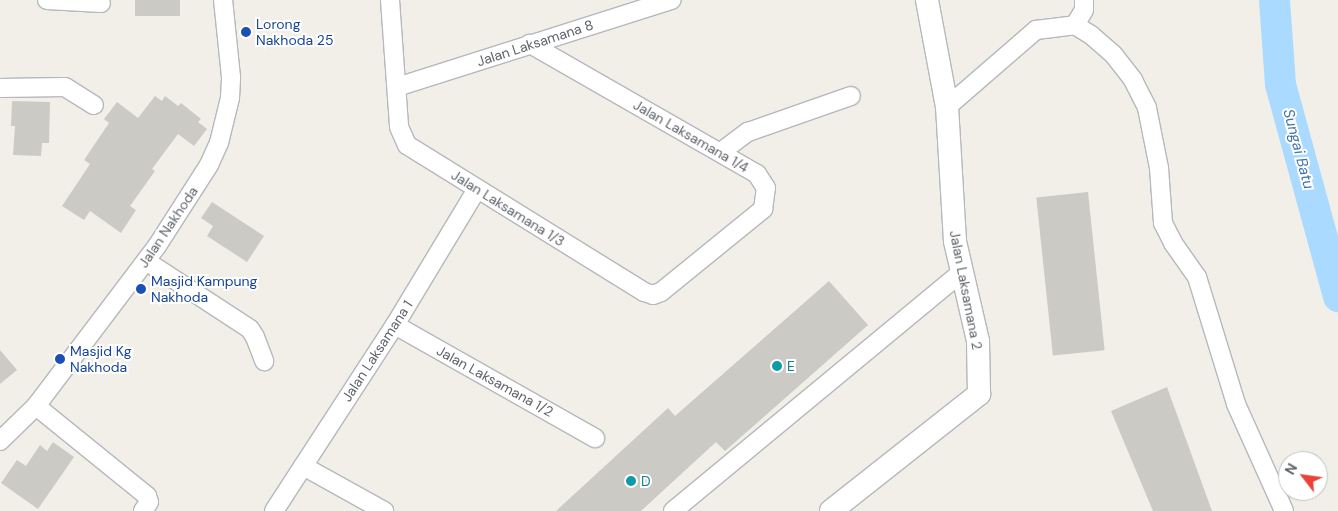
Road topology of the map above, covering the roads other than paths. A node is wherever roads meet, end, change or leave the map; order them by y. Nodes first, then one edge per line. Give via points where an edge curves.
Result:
1 (47, 0) edge
2 (223, 0) edge
3 (390, 0) edge
4 (672, 0) edge
5 (926, 0) edge
6 (1084, 0) edge
7 (101, 3) dead end
8 (1075, 25) junction
9 (530, 44) junction
10 (397, 87) junction
11 (0, 88) edge
12 (851, 96) dead end
13 (94, 105) dead end
14 (947, 107) junction
15 (722, 152) junction
16 (477, 189) junction
17 (146, 261) junction
18 (962, 272) junction
19 (662, 292) joint
20 (395, 325) junction
21 (264, 361) dead end
22 (36, 406) junction
23 (595, 438) dead end
24 (0, 441) edge
25 (303, 466) junction
26 (143, 511) edge
27 (274, 511) edge
28 (384, 511) edge
29 (673, 511) edge
30 (831, 511) edge
31 (1284, 511) edge

1 - 7 street
2 - 17 street, Jalan Nakhoda via 231,77 226,119 209,165
3 - 10 street
4 - 9 street, Jalan Laksamana 8
5 - 14 street, Jalan Laksamana 2
6 - 8 street via 1084,10
8 - 14 street via 1036,30
8 - 31 street via 1113,54 1133,80 1147,108 1159,168 1163,222 1173,243 1197,277 1236,404
9 - 10 street, Jalan Laksamana 8
9 - 15 street, Jalan Laksamana 1/4
10 - 16 street, Jalan Laksamana 1/3 via 399,127 407,145
11 - 13 street via 65,87
12 - 15 street via 748,132
14 - 18 street, Jalan Laksamana 2 via 955,241
15 - 19 street, Jalan Laksamana 1/4 via 757,174 766,188 763,209
16 - 19 street, Jalan Laksamana 1/3 via 644,292 653,295
16 - 20 street, Jalan Laksamana 1
17 - 21 street via 250,329
17 - 22 street, Jalan Nakhoda
18 - 29 street
18 - 30 street, Jalan Laksamana 2 via 978,341 979,394
20 - 23 street, Jalan Laksamana 1/2
20 - 25 street, Jalan Laksamana 1
22 - 24 street, Jalan Nakhoda
22 - 26 street via 147,496 149,502
25 - 27 street, Jalan Laksamana 1
25 - 28 street

